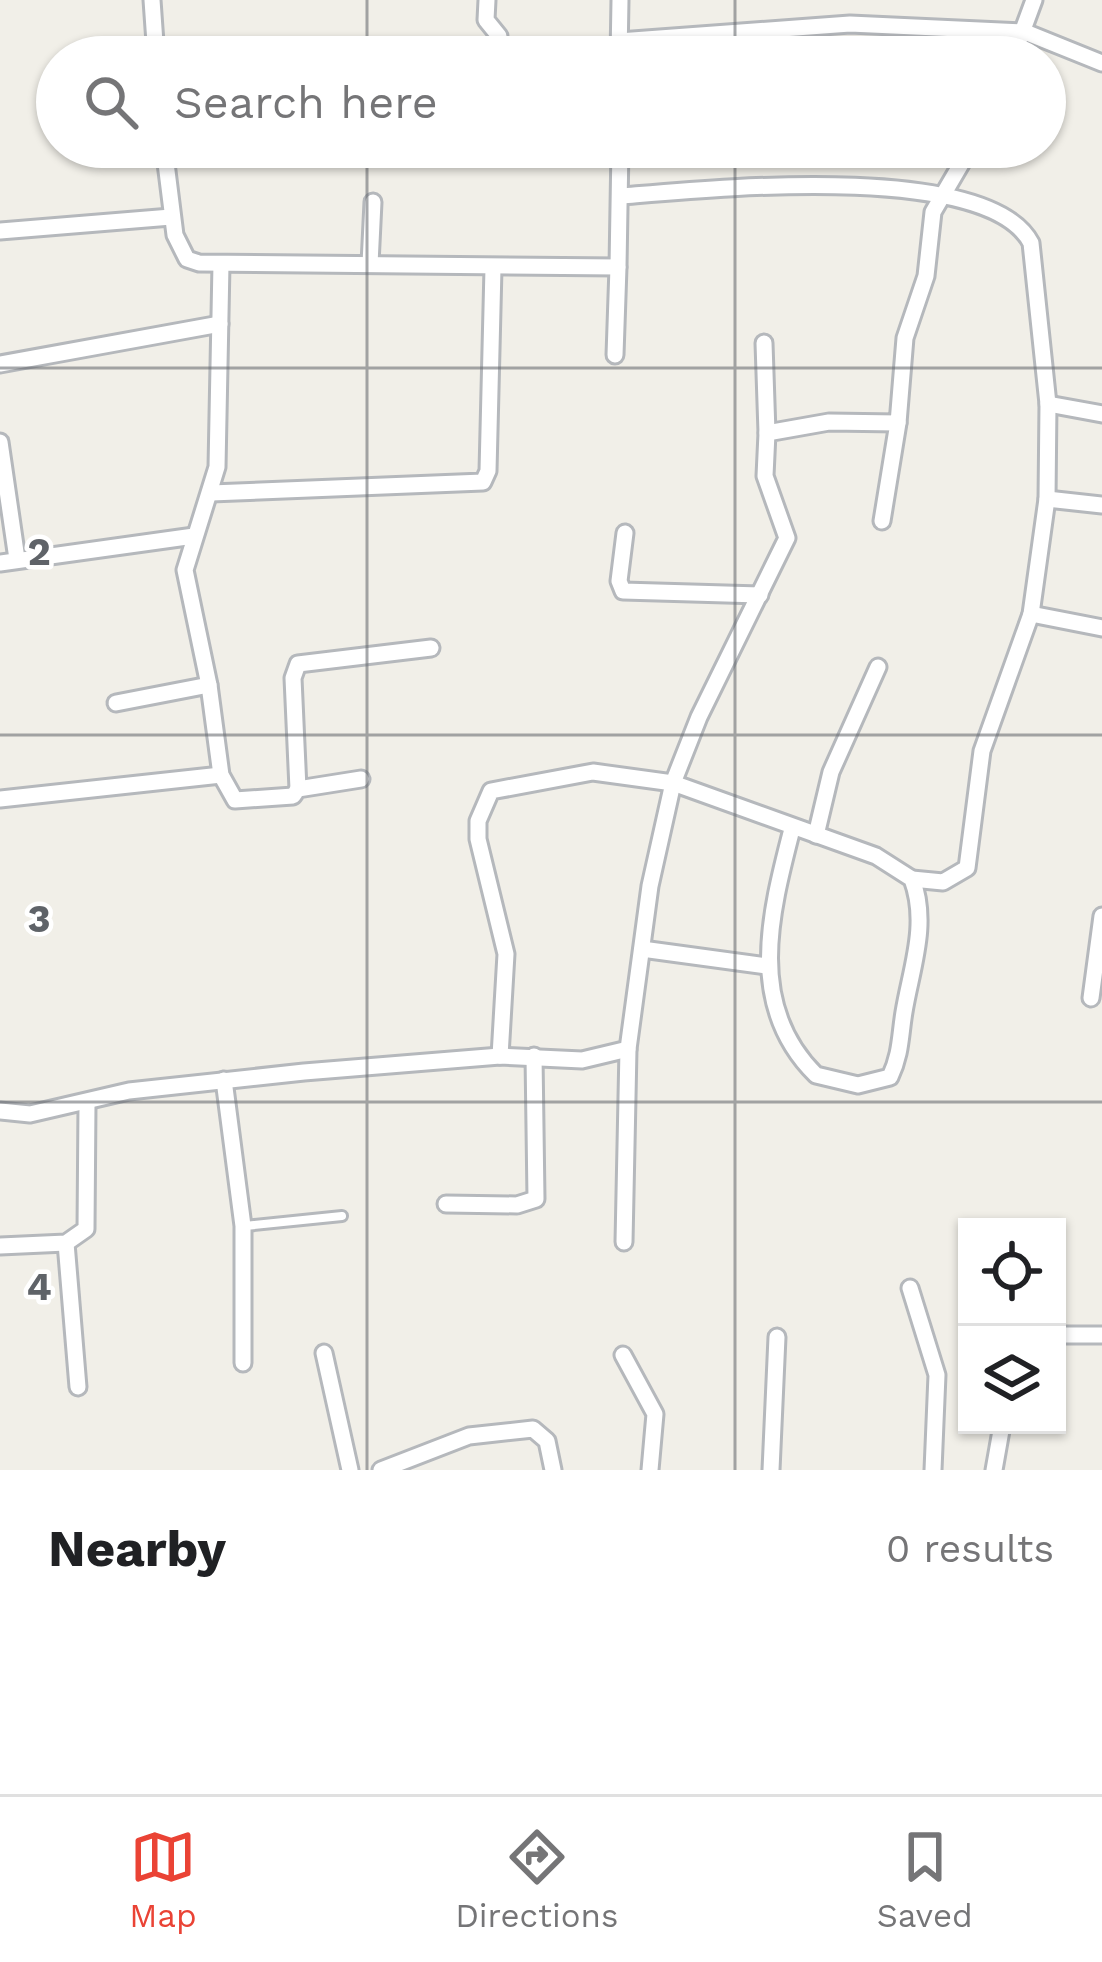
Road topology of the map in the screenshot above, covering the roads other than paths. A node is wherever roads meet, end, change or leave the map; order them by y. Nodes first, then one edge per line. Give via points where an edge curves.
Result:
1 (130, 0) edge
2 (487, 0) edge
3 (620, 0) edge
4 (1034, 0) edge
5 (151, 2) edge
6 (1025, 32) junction
7 (154, 36) edge
8 (500, 36) dead end
9 (619, 36) edge
10 (739, 36) edge
11 (1023, 36) edge
12 (1035, 36) edge
13 (1066, 49) edge
14 (1102, 63) edge
15 (166, 168) edge
16 (621, 168) edge
17 (959, 168) edge
18 (946, 192) junction
19 (622, 196) junction
20 (373, 202) dead end
21 (171, 217) junction
22 (0, 231) edge
23 (221, 264) junction
24 (370, 264) junction
25 (618, 267) junction
26 (493, 268) junction
27 (220, 324) junction
28 (764, 343) dead end
29 (615, 355) dead end
30 (0, 364) edge
31 (1048, 404) junction
32 (1102, 414) edge
33 (898, 423) junction
34 (767, 433) junction
35 (0, 442) edge
36 (211, 493) junction
37 (1047, 499) junction
38 (1102, 505) edge
39 (882, 521) dead end
40 (625, 533) dead end
41 (194, 536) junction
42 (9, 561) edge
43 (760, 596) junction
44 (1031, 614) junction
45 (1102, 628) edge
46 (431, 648) dead end
47 (878, 667) dead end
48 (209, 685) junction
49 (116, 703) dead end
50 (221, 775) junction
51 (362, 779) dead end
52 (673, 783) junction
53 (298, 789) junction
54 (0, 799) edge
55 (792, 829) junction
56 (816, 835) junction
57 (912, 879) junction
58 (1102, 916) edge
59 (642, 949) junction
60 (767, 965) junction
61 (1091, 998) dead end
62 (628, 1049) junction
63 (534, 1056) junction
64 (500, 1057) junction
65 (224, 1080) junction
66 (87, 1104) junction
67 (0, 1111) edge
68 (446, 1204) dead end
69 (342, 1216) dead end
70 (243, 1226) junction
71 (624, 1242) dead end
72 (65, 1243) junction
73 (0, 1246) edge
74 (910, 1288) dead end
75 (1066, 1335) edge
76 (1102, 1335) edge
77 (777, 1337) dead end
78 (324, 1353) dead end
79 (623, 1354) dead end
80 (244, 1363) dead end
81 (78, 1387) dead end
82 (1000, 1434) edge
83 (350, 1470) edge
84 (381, 1470) edge
85 (553, 1470) edge
86 (650, 1470) edge
87 (771, 1470) edge
88 (933, 1470) edge
89 (994, 1470) edge

1 - 5 street
2 - 8 street via 487,20
3 - 9 street
4 - 6 street
5 - 7 street
6 - 10 street via 850,24
6 - 11 street
6 - 12 street
13 - 14 street
15 - 21 street
16 - 19 street
17 - 18 street
18 - 19 street via 761,185
18 - 31 street via 1016,224 1031,243
18 - 33 street via 933,212 926,276 905,338
19 - 25 street
20 - 24 street
21 - 22 street
21 - 23 street via 187,259
23 - 24 street
23 - 27 street
24 - 26 street
25 - 26 street
25 - 29 street
26 - 36 street via 483,482
27 - 30 street
27 - 36 street via 220,447
28 - 34 street
31 - 32 street
31 - 37 street
33 - 34 street via 829,422
33 - 39 street
34 - 43 street via 765,476 787,538
35 - 42 street
36 - 41 street
37 - 38 street
37 - 44 street
40 - 43 street via 623,592
41 - 42 street
41 - 48 street via 185,570
43 - 52 street
44 - 45 street
44 - 57 street via 982,751 968,868 943,882
46 - 53 street via 298,664
47 - 56 street via 838,755
48 - 49 street
48 - 50 street
50 - 53 street via 236,800 293,796
50 - 54 street
51 - 53 street
52 - 55 street
52 - 59 street
52 - 64 street via 592,772 490,790 478,839 506,954
55 - 56 street
55 - 60 street
56 - 57 street
57 - 60 street via 918,960 899,1055 883,1082 834,1083 803,1063 778,1024
58 - 61 street
59 - 60 street
59 - 62 street
62 - 63 street via 582,1060
62 - 71 street
63 - 64 street
63 - 68 street via 536,1199
64 - 65 street
65 - 66 street via 109,1094
65 - 70 street
66 - 67 street
66 - 72 street via 86,1229
69 - 70 lane
70 - 80 street
72 - 73 street
72 - 81 street
74 - 88 street via 937,1375
75 - 76 street
77 - 87 street
78 - 83 street
79 - 86 street via 655,1414
82 - 89 street
84 - 85 street via 469,1436 533,1430 547,1441

